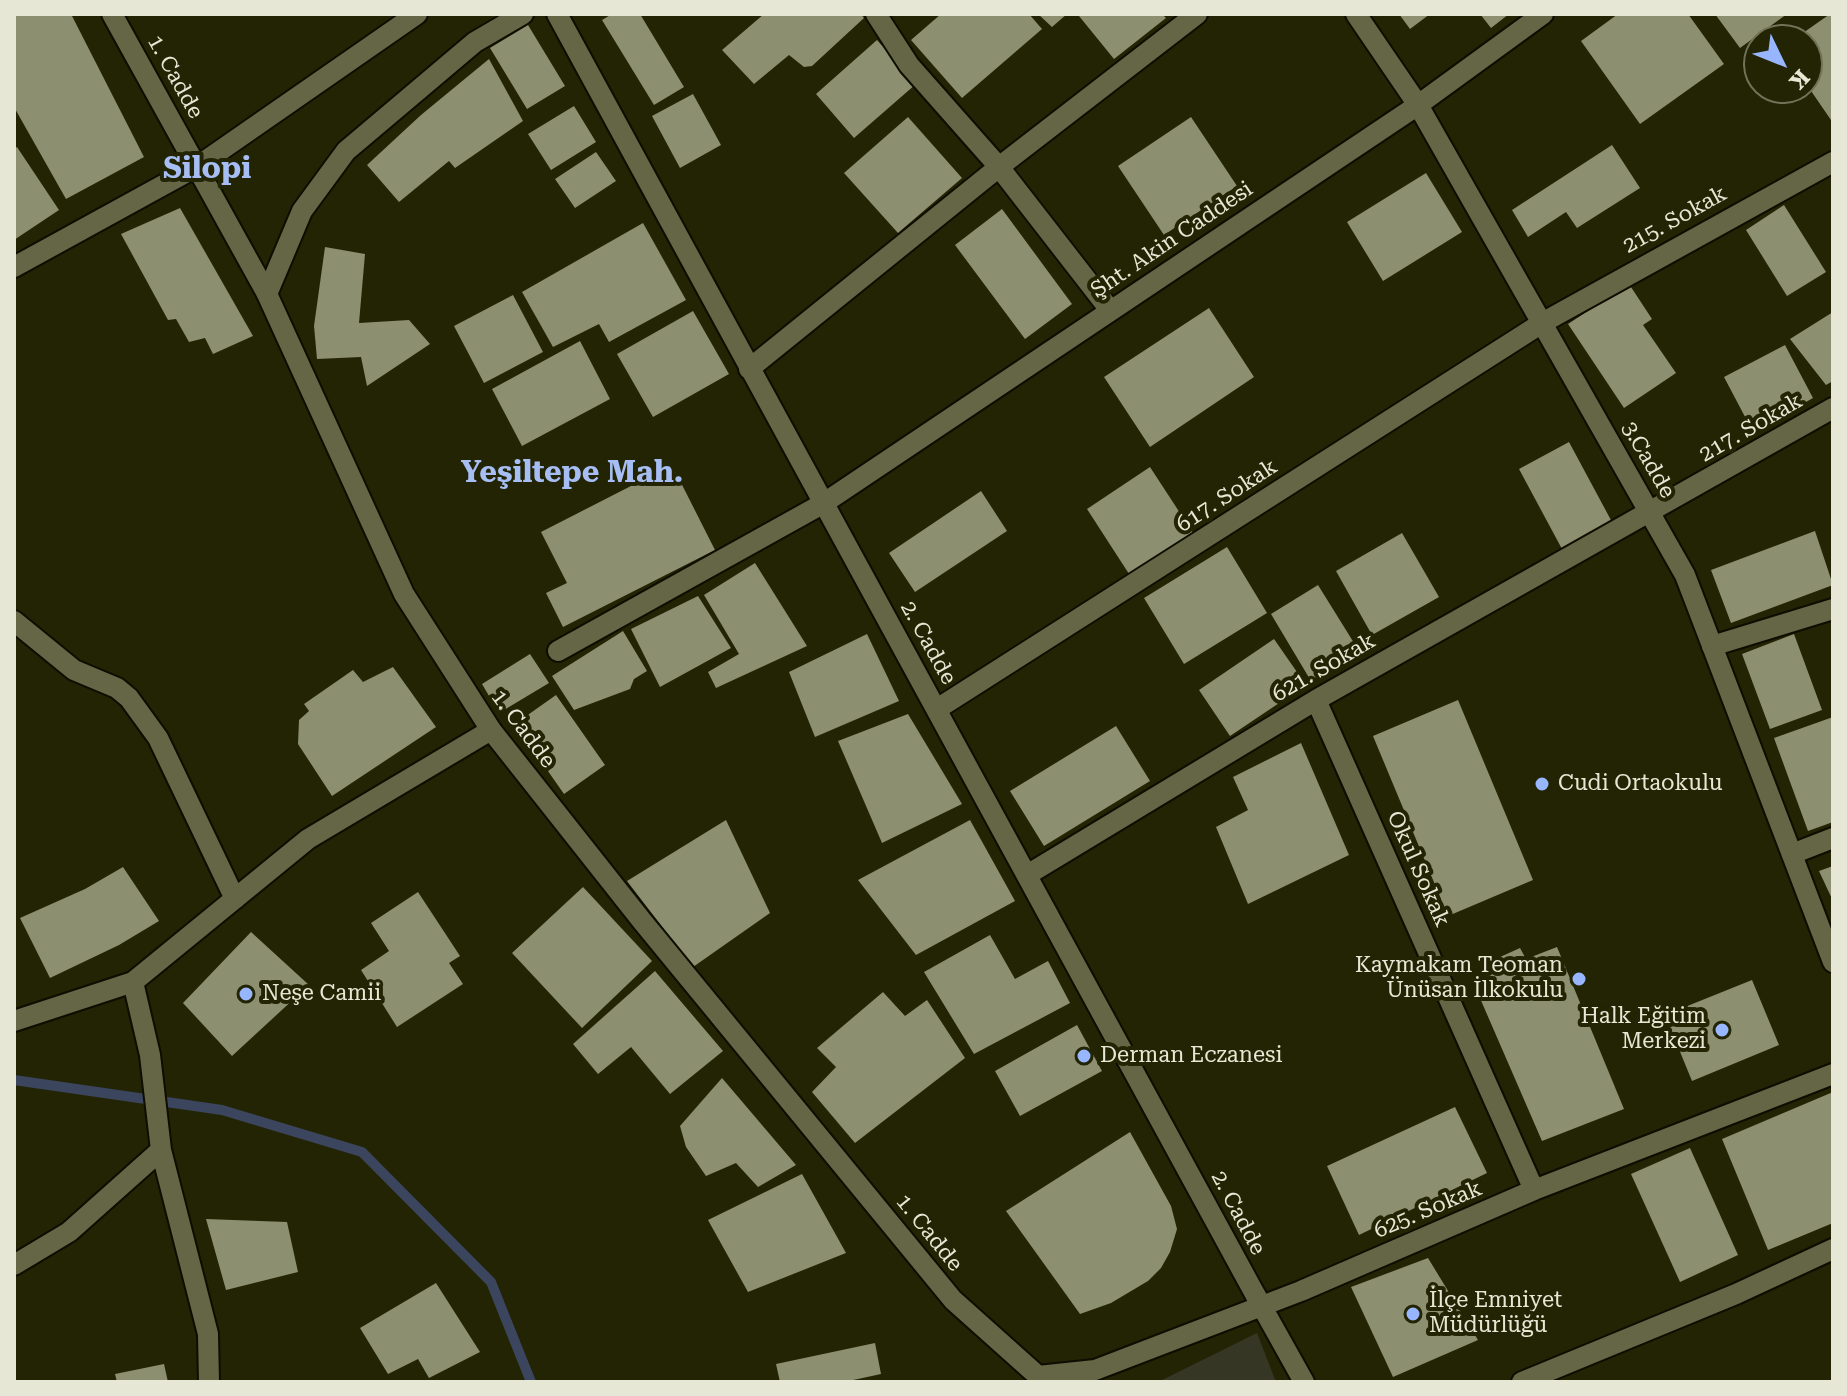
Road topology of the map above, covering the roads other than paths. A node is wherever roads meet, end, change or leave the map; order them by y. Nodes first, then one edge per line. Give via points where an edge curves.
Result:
1 (112, 14) edge
2 (417, 14) edge
3 (523, 14) edge
4 (557, 14) edge
5 (876, 14) edge
6 (1197, 14) edge
7 (1356, 14) edge
8 (1543, 14) edge
9 (1418, 105) junction
10 (1833, 162) edge
11 (198, 166) junction
12 (999, 167) junction
13 (14, 267) edge
14 (267, 294) junction
15 (1110, 310) junction
16 (1542, 323) junction
17 (749, 369) junction
18 (1833, 408) edge
19 (824, 503) junction
20 (1651, 513) junction
21 (1833, 609) edge
22 (14, 621) edge
23 (1712, 646) junction
24 (558, 651) dead end
25 (1316, 700) junction
26 (937, 709) junction
27 (491, 730) junction
28 (1833, 838) edge
29 (1792, 854) junction
30 (1027, 875) junction
31 (235, 899) junction
32 (1833, 962) edge
33 (133, 982) junction
34 (14, 1021) edge
35 (1833, 1074) edge
36 (161, 1150) junction
37 (1534, 1190) junction
38 (1833, 1249) edge
39 (14, 1265) edge
40 (1259, 1301) junction
41 (1038, 1379) edge
42 (209, 1382) edge
43 (1304, 1382) edge
44 (1522, 1382) edge

1 - 11 street, 1. Cadde
2 - 11 street
3 - 14 street via 475,42 346,151 302,211
4 - 17 street, 2. Cadde
5 - 12 street via 909,65
6 - 12 street
7 - 9 street, 3.Cadde
8 - 9 street, Şht. Akin Caddesi
9 - 15 street, Şht. Akin Caddesi
9 - 16 street, 3.Cadde
10 - 16 street, 215. Sokak
11 - 13 street
11 - 14 street, 1. Cadde
12 - 15 street
12 - 17 street
14 - 27 street, 1. Cadde via 404,594
15 - 19 street, Şht. Akin Caddesi
16 - 20 street, 3.Cadde
16 - 26 street, 617. Sokak
17 - 19 street, 2. Cadde
18 - 20 street, 217. Sokak
19 - 24 street, Şht. Akin Caddesi
19 - 26 street, 2. Cadde
20 - 23 street, 3.Cadde via 1685,575
20 - 25 street, 621. Sokak
21 - 23 street
22 - 31 street via 74,670 129,698 158,738
23 - 29 street, 3.Cadde
25 - 30 street, 621. Sokak
25 - 37 street, Okul Sokak
26 - 30 street, 2. Cadde
27 - 31 street via 308,839
27 - 41 street, 1. Cadde via 953,1300
28 - 29 street
29 - 32 street, 3.Cadde
30 - 40 street, 2. Cadde
31 - 33 street
33 - 34 street
33 - 36 street via 150,1055
35 - 37 street, 625. Sokak
36 - 39 street via 69,1232
36 - 42 street via 208,1334
37 - 40 street, 625. Sokak
38 - 44 street
40 - 41 street, 625. Sokak via 1095,1370
40 - 43 street, 2. Cadde

